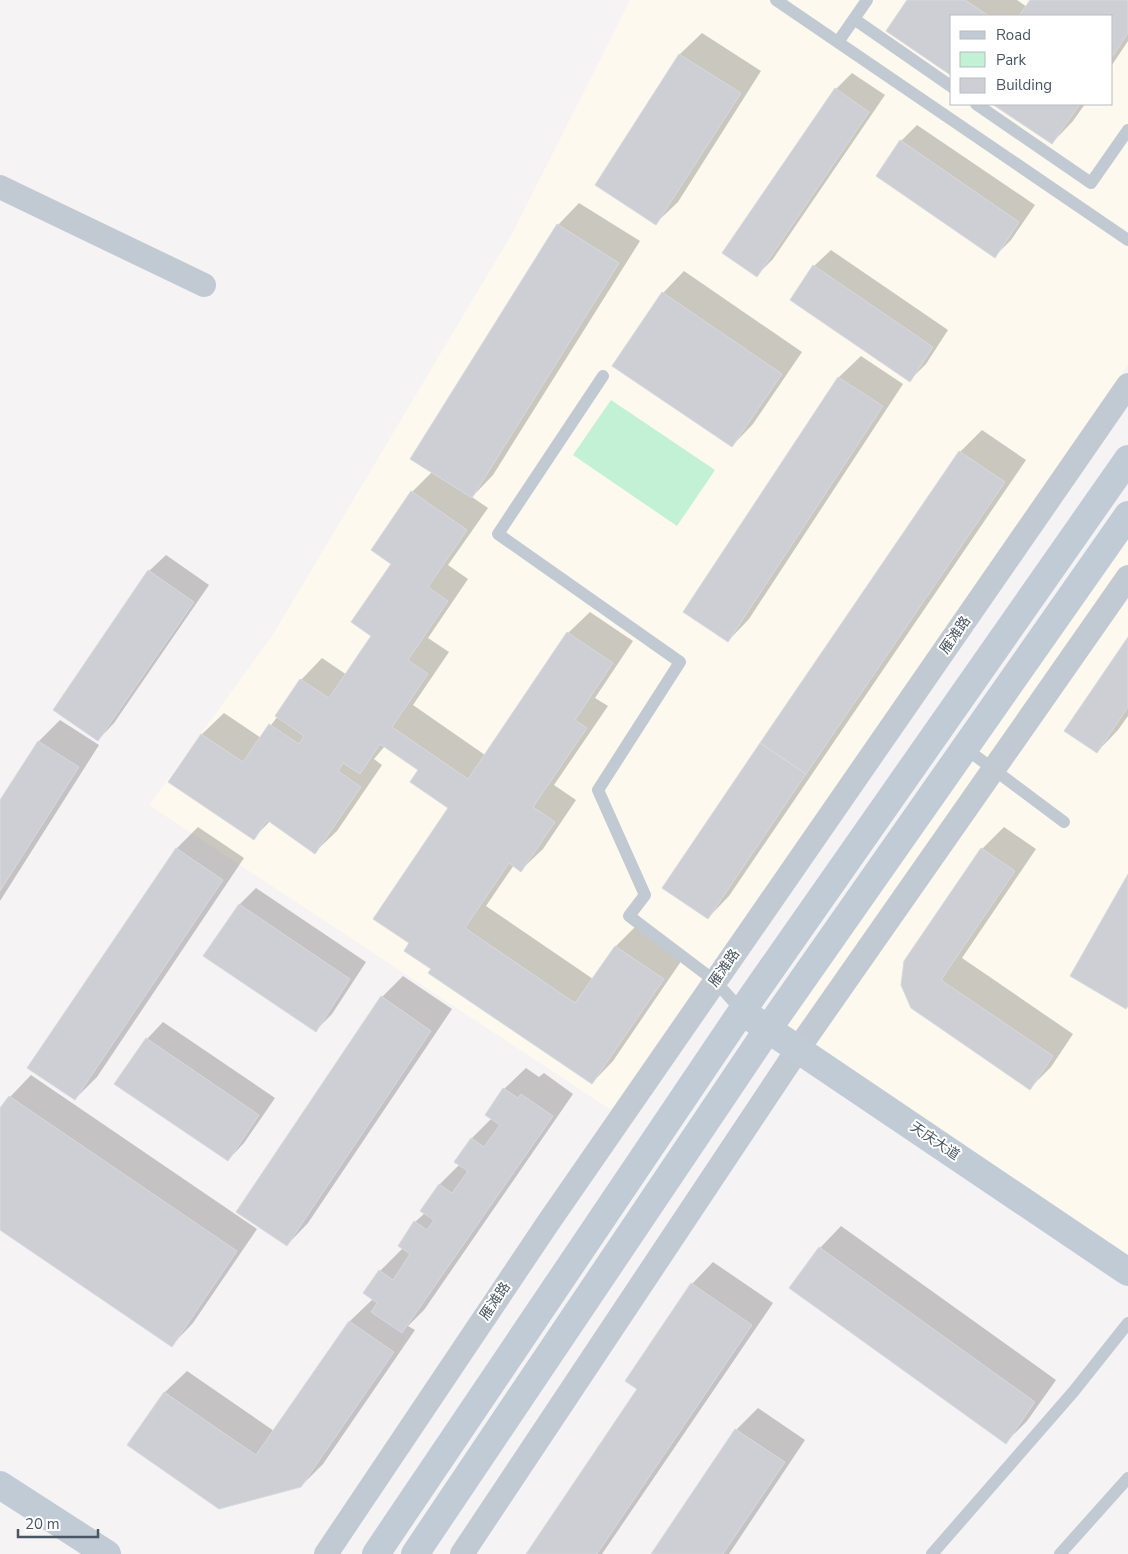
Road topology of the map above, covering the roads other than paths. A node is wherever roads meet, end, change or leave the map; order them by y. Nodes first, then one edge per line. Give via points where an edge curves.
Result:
1 (776, 0) edge
2 (867, 0) edge
3 (854, 19) junction
4 (838, 42) junction
5 (950, 86) edge
6 (977, 105) edge
7 (1127, 132) edge
8 (0, 187) edge
9 (1128, 240) edge
10 (204, 285) dead end
11 (603, 376) dead end
12 (1128, 385) edge
13 (1128, 459) edge
14 (1128, 515) edge
15 (1128, 577) edge
16 (965, 748) junction
17 (994, 769) junction
18 (1064, 822) dead end
19 (715, 980) junction
20 (742, 1011) junction
21 (768, 1029) junction
22 (798, 1049) junction
23 (1128, 1272) edge
24 (1128, 1323) edge
25 (1128, 1478) edge
26 (0, 1485) edge
27 (107, 1554) edge
28 (326, 1554) edge
29 (376, 1554) edge
30 (415, 1554) edge
31 (462, 1554) edge
32 (932, 1554) edge
33 (1060, 1554) edge

1 - 4 lane
2 - 3 lane
3 - 4 lane
3 - 5 lane
4 - 9 lane
6 - 7 lane via 1092,183
8 - 10 street
11 - 19 lane via 498,534 680,662 598,790 645,895 629,916
12 - 19 street, 雁滩路
13 - 20 main road
14 - 16 main road
15 - 17 street
16 - 17 lane
16 - 21 main road
17 - 18 lane
17 - 22 street
19 - 20 lane
19 - 28 street, 雁滩路
20 - 21 main road, 天庆大道
20 - 29 main road
21 - 22 main road, 天庆大道
21 - 30 main road
22 - 23 main road, 天庆大道
22 - 31 street
24 - 32 lane via 1074,1391
25 - 33 lane
26 - 27 main road

